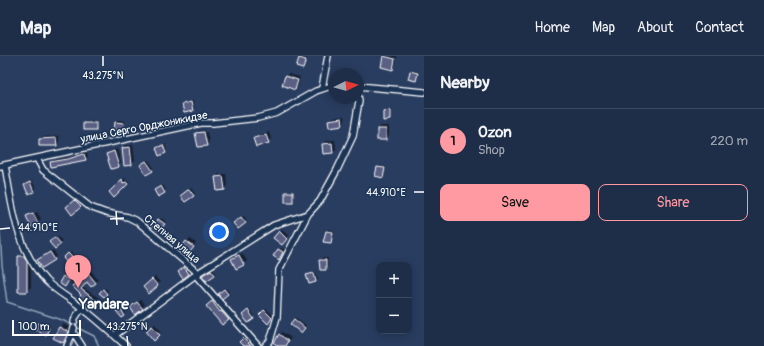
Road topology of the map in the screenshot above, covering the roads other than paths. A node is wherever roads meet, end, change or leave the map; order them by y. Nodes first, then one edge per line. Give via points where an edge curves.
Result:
1 (328, 56) edge
2 (328, 86) edge
3 (364, 87) edge
4 (322, 88) junction
5 (424, 92) edge
6 (358, 104) edge
7 (37, 158) junction
8 (2, 166) edge
9 (308, 214) junction
10 (198, 273) junction
11 (82, 308) junction
12 (74, 328) junction
13 (115, 335) junction
14 (67, 346) edge
15 (82, 346) edge
16 (126, 346) edge
17 (258, 346) edge
18 (265, 346) edge

1 - 4 street
2 - 4 street, улица Серго Орджоникидзе
3 - 5 street
4 - 7 street, улица Серго Орджоникидзе via 277,113 258,118 201,123
6 - 9 street via 353,136 320,201
7 - 8 street, улица Серго Орджоникидзе
7 - 10 street, Степная улица via 43,170 90,207 138,222
8 - 11 street via 16,226 33,264 47,281
9 - 10 street via 274,225
9 - 18 street via 279,270 277,317 270,341
10 - 13 street
10 - 17 street, Степная улица via 198,278
11 - 12 street via 75,318
11 - 13 street
12 - 14 street
12 - 15 street
13 - 16 street

